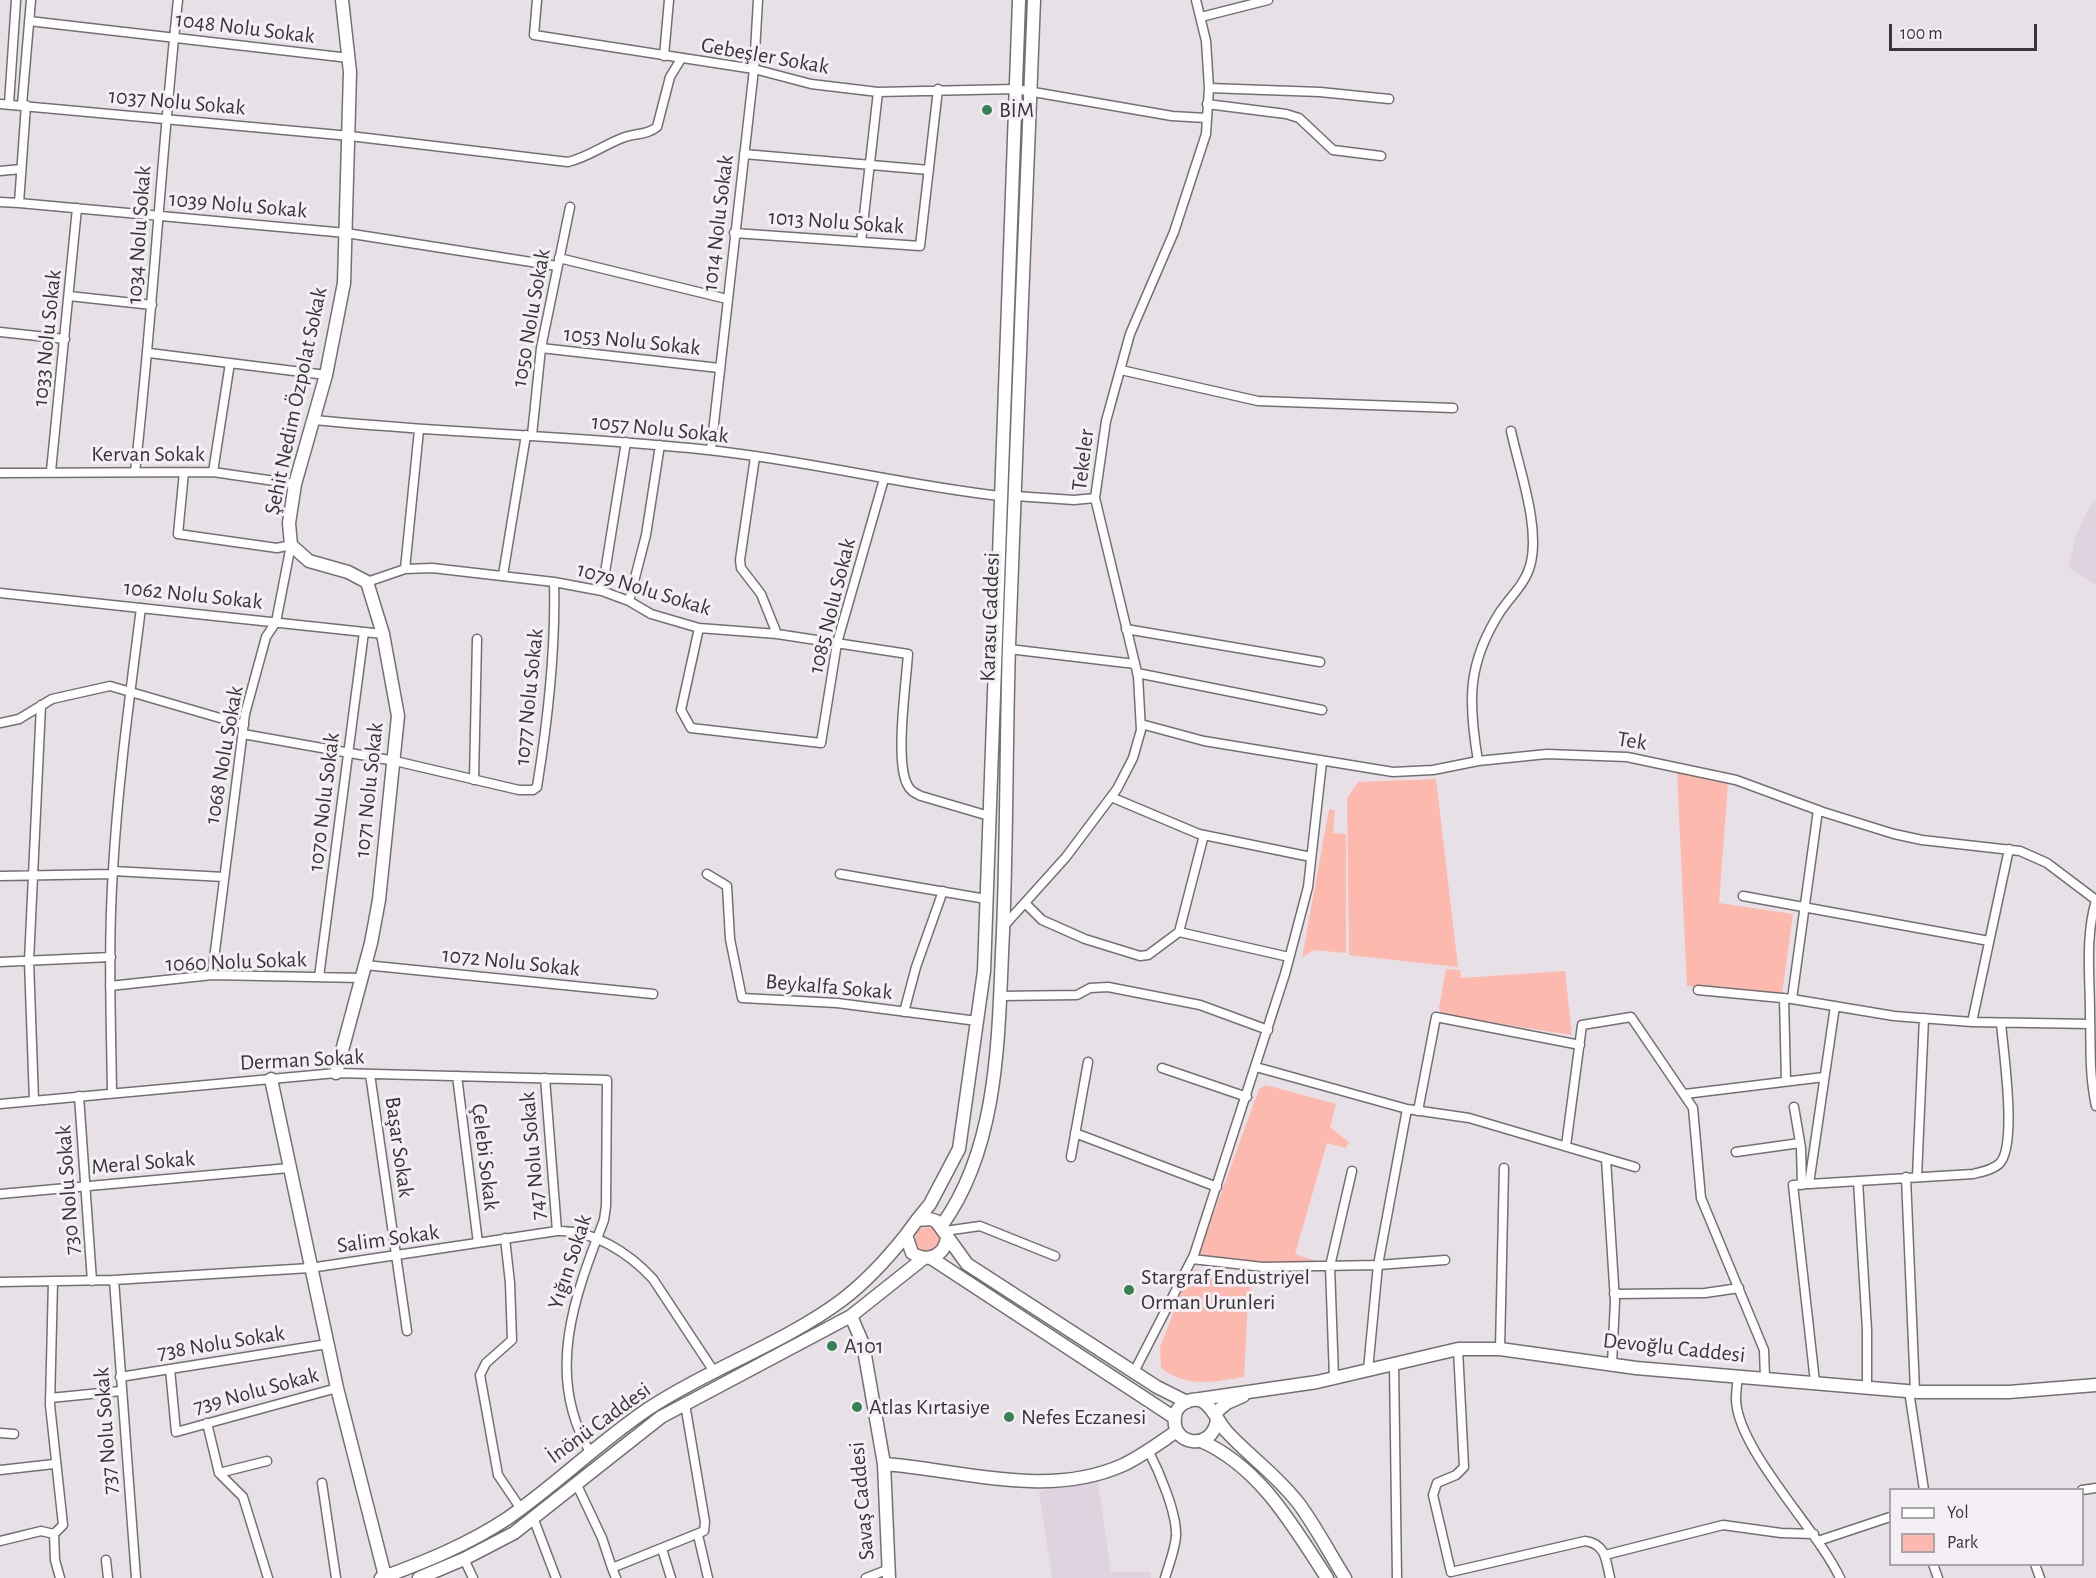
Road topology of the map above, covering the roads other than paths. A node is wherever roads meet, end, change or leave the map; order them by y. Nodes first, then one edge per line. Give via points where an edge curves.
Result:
1 (16, 0) edge
2 (31, 0) edge
3 (178, 0) edge
4 (342, 0) edge
5 (537, 0) edge
6 (669, 0) edge
7 (758, 0) edge
8 (1019, 0) edge
9 (1034, 0) edge
10 (1196, 0) edge
11 (1268, 0) edge
12 (1201, 17) junction
13 (29, 21) junction
14 (174, 38) junction
15 (664, 56) junction
16 (349, 58) junction
17 (681, 59) junction
18 (754, 69) junction
19 (1209, 88) junction
20 (938, 89) junction
21 (1016, 89) junction
22 (878, 92) junction
23 (1030, 93) junction
24 (1389, 99) dead end
25 (5, 104) edge
26 (1207, 104) junction
27 (24, 105) junction
28 (1206, 118) junction
29 (167, 119) junction
30 (350, 136) junction
31 (744, 154) junction
32 (1381, 156) dead end
33 (870, 165) junction
34 (21, 169) junction
35 (929, 170) junction
36 (0, 171) edge
37 (0, 202) edge
38 (20, 203) junction
39 (570, 207) dead end
40 (77, 208) junction
41 (158, 216) junction
42 (346, 233) junction
43 (734, 233) junction
44 (861, 242) junction
45 (558, 262) junction
46 (69, 296) junction
47 (727, 298) junction
48 (152, 305) junction
49 (0, 332) edge
50 (65, 339) junction
51 (541, 348) junction
52 (149, 353) junction
53 (230, 363) junction
54 (719, 368) junction
55 (1121, 370) junction
56 (326, 375) junction
57 (1453, 408) dead end
58 (314, 420) junction
59 (420, 430) junction
60 (1511, 431) dead end
61 (529, 435) junction
62 (626, 442) junction
63 (660, 446) junction
64 (711, 450) junction
65 (754, 457) junction
66 (51, 471) junction
67 (135, 472) junction
68 (184, 472) junction
69 (213, 472) junction
70 (0, 473) edge
71 (885, 479) junction
72 (295, 484) junction
73 (1000, 496) junction
74 (1015, 496) junction
75 (1095, 498) junction
76 (291, 545) junction
77 (405, 569) junction
78 (503, 574) junction
79 (367, 582) junction
80 (554, 582) junction
81 (602, 591) junction
82 (0, 593) edge
83 (629, 601) junction
84 (141, 608) junction
85 (276, 622) junction
86 (699, 628) junction
87 (1126, 629) junction
88 (364, 632) junction
89 (383, 634) junction
90 (777, 634) junction
91 (477, 639) dead end
92 (837, 643) junction
93 (1009, 649) junction
94 (1320, 662) dead end
95 (1135, 664) junction
96 (1137, 673) junction
97 (130, 691) junction
98 (41, 705) junction
99 (1322, 710) dead end
100 (0, 723) edge
101 (1141, 724) junction
102 (243, 730) junction
103 (348, 754) junction
104 (395, 761) junction
105 (1478, 761) junction
106 (1322, 762) junction
107 (474, 780) junction
108 (1111, 797) junction
109 (1818, 810) junction
110 (989, 816) junction
111 (1204, 835) junction
112 (2009, 849) junction
113 (1311, 857) junction
114 (113, 873) junction
115 (707, 874) dead end
116 (840, 874) dead end
117 (0, 876) edge
118 (32, 876) junction
119 (224, 877) junction
120 (943, 891) junction
121 (1743, 896) dead end
122 (986, 899) junction
123 (2096, 900) edge
124 (1026, 904) junction
125 (1805, 907) junction
126 (1003, 928) junction
127 (1179, 932) junction
128 (1989, 941) junction
129 (111, 957) junction
130 (1289, 957) junction
131 (29, 961) junction
132 (0, 962) edge
133 (365, 965) junction
134 (212, 975) junction
135 (319, 977) junction
136 (362, 978) junction
137 (110, 986) junction
138 (1698, 990) dead end
139 (652, 994) dead end
140 (999, 996) junction
141 (1788, 998) junction
142 (1835, 1006) junction
143 (904, 1012) junction
144 (1924, 1018) junction
145 (977, 1022) junction
146 (1972, 1022) junction
147 (2001, 1023) junction
148 (2090, 1024) junction
149 (1268, 1029) junction
150 (1580, 1045) junction
151 (1088, 1062) dead end
152 (2092, 1063) edge
153 (1256, 1067) junction
154 (1162, 1068) dead end
155 (336, 1073) junction
156 (370, 1074) junction
157 (457, 1076) junction
158 (1824, 1077) junction
159 (545, 1078) junction
160 (271, 1079) junction
161 (607, 1080) joint
162 (1786, 1081) junction
163 (112, 1093) junction
164 (1685, 1094) junction
165 (79, 1096) junction
166 (1246, 1097) junction
167 (34, 1101) junction
168 (0, 1104) edge
169 (2096, 1106) edge
170 (1794, 1107) dead end
171 (1407, 1108) junction
172 (1418, 1111) junction
173 (1075, 1133) junction
174 (1800, 1143) junction
175 (1566, 1146) junction
176 (1736, 1152) dead end
177 (1071, 1156) dead end
178 (1606, 1159) junction
179 (1635, 1167) dead end
180 (289, 1168) junction
181 (1504, 1168) dead end
182 (1352, 1171) dead end
183 (1906, 1177) junction
184 (1917, 1177) junction
185 (1858, 1181) junction
186 (1805, 1184) junction
187 (86, 1186) junction
188 (1217, 1187) junction
189 (0, 1194) edge
190 (917, 1220) junction
191 (557, 1231) junction
192 (945, 1232) junction
193 (906, 1235) junction
194 (505, 1238) junction
195 (597, 1239) junction
196 (478, 1243) junction
197 (1055, 1256) dead end
198 (396, 1257) junction
199 (927, 1258) junction
200 (1192, 1259) junction
201 (1445, 1260) dead end
202 (1378, 1265) junction
203 (1330, 1266) junction
204 (310, 1268) junction
205 (114, 1280) junction
206 (53, 1281) junction
207 (92, 1281) junction
208 (0, 1282) edge
209 (1739, 1288) junction
210 (1614, 1294) junction
211 (851, 1316) junction
212 (406, 1331) dead end
213 (327, 1344) junction
214 (1458, 1349) junction
215 (1500, 1349) junction
216 (1394, 1364) junction
217 (1612, 1364) junction
218 (170, 1369) junction
219 (1368, 1370) junction
220 (1134, 1372) junction
221 (715, 1373) junction
222 (120, 1377) junction
223 (1738, 1377) junction
224 (1334, 1378) junction
225 (1765, 1378) junction
226 (1815, 1382) junction
227 (2096, 1385) edge
228 (1867, 1387) junction
229 (337, 1388) junction
230 (121, 1391) junction
231 (1252, 1391) junction
232 (1912, 1391) junction
233 (50, 1398) junction
234 (1190, 1401) junction
235 (685, 1404) junction
236 (1216, 1417) junction
237 (1174, 1418) junction
238 (207, 1423) junction
239 (1177, 1431) junction
240 (0, 1433) edge
241 (14, 1434) dead end
242 (1202, 1441) junction
243 (1148, 1450) junction
244 (590, 1452) junction
245 (267, 1461) dead end
246 (54, 1464) junction
247 (884, 1464) junction
248 (0, 1470) edge
249 (219, 1473) junction
250 (322, 1483) dead end
251 (577, 1485) junction
252 (1924, 1488) edge
253 (521, 1509) junction
254 (1889, 1517) edge
255 (534, 1520) junction
256 (54, 1534) junction
257 (698, 1534) junction
258 (1816, 1537) junction
259 (0, 1541) edge
260 (663, 1549) junction
261 (1605, 1555) junction
262 (464, 1559) junction
263 (106, 1560) dead end
264 (612, 1568) junction
265 (889, 1574) edge
266 (383, 1577) edge
267 (60, 1578) edge
268 (108, 1578) edge
269 (136, 1578) edge
270 (268, 1578) edge
271 (336, 1578) edge
272 (419, 1578) edge
273 (473, 1578) edge
274 (556, 1578) edge
275 (616, 1578) edge
276 (671, 1578) edge
277 (708, 1578) edge
278 (866, 1578) edge
279 (1165, 1578) edge
280 (1327, 1578) edge
281 (1346, 1578) edge
282 (1396, 1578) edge
283 (1610, 1578) edge
284 (1840, 1578) edge

1 - 25 street
2 - 13 street
3 - 14 street, 1034 Nolu Sokak
4 - 16 street, Şehit Nedim Özpolat Sokak
5 - 15 street via 534,35
6 - 15 street
7 - 18 street, 1014 Nolu Sokak
8 - 21 street, Karasu Caddesi
9 - 23 street, Karasu Caddesi
10 - 12 street, Tekeler
11 - 12 street
12 - 19 street, Tekeler
13 - 14 street, 1048 Nolu Sokak
13 - 27 street
14 - 16 street, 1048 Nolu Sokak
14 - 29 street, 1034 Nolu Sokak
15 - 17 street
16 - 30 street, Şehit Nedim Özpolat Sokak
17 - 18 street, Gebeşler Sokak
17 - 30 street, Gebeşler Sokak via 670,77 657,127 643,135 625,137 585,158 559,161
18 - 22 street, Gebeşler Sokak via 812,84
18 - 31 street, 1014 Nolu Sokak
19 - 24 street
19 - 26 street, Tekeler
20 - 21 street, Gebeşler Sokak
20 - 22 street, Gebeşler Sokak
20 - 35 street, 1013 Nolu Sokak
21 - 23 street, Gebeşler Sokak
21 - 73 street, Karasu Caddesi
22 - 33 street
23 - 28 street, Gebeşler Sokak
23 - 74 street, Karasu Caddesi
25 - 27 street, 1037 Nolu Sokak
26 - 28 street, Tekeler
26 - 32 street via 1286,114 1299,118 1333,150
27 - 29 street, 1037 Nolu Sokak
27 - 34 street
28 - 55 street, Tekeler via 1206,134 1173,232 1130,334
29 - 30 street, 1037 Nolu Sokak
29 - 41 street, 1034 Nolu Sokak
30 - 42 street, Şehit Nedim Özpolat Sokak
31 - 33 street
31 - 43 street, 1014 Nolu Sokak
33 - 35 street
33 - 44 street
34 - 36 street
34 - 38 street
35 - 44 street, 1013 Nolu Sokak via 920,246
37 - 38 street, 1039 Nolu Sokak
38 - 40 street, 1039 Nolu Sokak
39 - 45 street, 1050 Nolu Sokak
40 - 41 street, 1039 Nolu Sokak
40 - 46 street, 1033 Nolu Sokak
41 - 42 street, 1039 Nolu Sokak
41 - 48 street, 1034 Nolu Sokak
42 - 45 street, 1039 Nolu Sokak
42 - 56 street, Şehit Nedim Özpolat Sokak via 344,284
43 - 44 street, 1013 Nolu Sokak
43 - 47 street, 1014 Nolu Sokak
45 - 47 street, 1039 Nolu Sokak
45 - 51 street, 1050 Nolu Sokak
46 - 48 street
46 - 50 street, 1033 Nolu Sokak
47 - 54 street, 1014 Nolu Sokak
48 - 52 street, 1034 Nolu Sokak
49 - 50 street
50 - 66 street, 1033 Nolu Sokak
51 - 54 street, 1053 Nolu Sokak
51 - 61 street, 1050 Nolu Sokak
52 - 53 street
52 - 67 street, 1034 Nolu Sokak
53 - 56 street
53 - 69 street
54 - 64 street, 1014 Nolu Sokak
55 - 57 street via 1258,401
55 - 75 street, Tekeler via 1098,459
56 - 58 street, Şehit Nedim Özpolat Sokak
58 - 59 street, 1057 Nolu Sokak
58 - 72 street, Şehit Nedim Özpolat Sokak
59 - 61 street, 1057 Nolu Sokak
59 - 77 street
60 - 105 street via 1532,529 1532,549 1527,575 1500,612 1473,672 1471,719
61 - 62 street, 1057 Nolu Sokak
61 - 78 street, 1050 Nolu Sokak
62 - 63 street, 1057 Nolu Sokak
62 - 81 street
63 - 64 street, 1057 Nolu Sokak
63 - 83 street via 646,535
64 - 65 street, 1057 Nolu Sokak
65 - 71 street, 1057 Nolu Sokak
65 - 90 street via 741,568 761,594
66 - 67 street, Kervan Sokak
66 - 70 street, Kervan Sokak
67 - 68 street, Kervan Sokak
68 - 69 street, Kervan Sokak
68 - 76 street via 178,534 277,548
69 - 72 street, Kervan Sokak
71 - 73 street, 1057 Nolu Sokak
71 - 92 street, 1085 Nolu Sokak
72 - 76 street, Şehit Nedim Özpolat Sokak via 289,523
73 - 110 street, Karasu Caddesi
74 - 75 street
74 - 93 street, Karasu Caddesi
75 - 87 street, Tekeler
76 - 79 street, Şehit Nedim Özpolat Sokak via 309,561
76 - 85 street, 1068 Nolu Sokak
77 - 78 street, 1079 Nolu Sokak
77 - 79 street
78 - 80 street, 1079 Nolu Sokak
79 - 89 street, 1071 Nolu Sokak
80 - 81 street, 1079 Nolu Sokak
80 - 107 street, 1077 Nolu Sokak via 554,650 537,787 519,790
81 - 83 street, 1079 Nolu Sokak
82 - 84 street, 1062 Nolu Sokak
83 - 86 street, 1079 Nolu Sokak via 651,614
84 - 85 street, 1062 Nolu Sokak
84 - 97 street
85 - 88 street, 1062 Nolu Sokak
85 - 102 street, 1068 Nolu Sokak via 266,637
86 - 90 street, 1079 Nolu Sokak
86 - 92 street, 1085 Nolu Sokak via 681,710 691,728 821,743
87 - 94 street
87 - 95 street, Tekeler
88 - 89 street, 1062 Nolu Sokak
88 - 103 street, 1070 Nolu Sokak
89 - 104 street, 1071 Nolu Sokak via 398,716
90 - 92 street, 1079 Nolu Sokak
91 - 107 street
92 - 110 street, 1079 Nolu Sokak via 908,654 902,757 907,784 921,796
93 - 95 street
93 - 126 street, Karasu Caddesi
95 - 96 street, Tekeler
96 - 99 street
96 - 101 street, Tekeler
97 - 98 street via 110,686 67,694
97 - 102 street
97 - 114 street
98 - 100 street via 19,719
98 - 118 street
101 - 106 street, Tek via 1204,741
101 - 108 street, Tekeler via 1133,758
102 - 103 street
102 - 119 street, 1068 Nolu Sokak
103 - 104 street
103 - 135 street, 1070 Nolu Sokak
104 - 107 street
104 - 133 street, 1071 Nolu Sokak via 379,900
105 - 106 street, Tek via 1433,770 1393,772
105 - 109 street, Tek via 1547,754 1627,757 1736,780
106 - 113 street
108 - 111 street
108 - 124 street, Tekeler
109 - 112 street, Tek via 1922,840
109 - 125 street
110 - 122 street, Karasu Caddesi
111 - 113 street
111 - 127 street
112 - 123 street, Tek via 2047,863
112 - 128 street
113 - 130 street via 1308,887
114 - 118 street
114 - 119 street
114 - 129 street
115 - 143 street, Beykalfa Sokak via 727,886 730,939 742,998 837,1003
116 - 120 street
117 - 118 street
118 - 131 street
119 - 134 street, 1068 Nolu Sokak
120 - 122 street
120 - 143 street
121 - 125 street
122 - 145 street, Karasu Caddesi via 984,971
123 - 148 street via 2088,939
124 - 126 street, Tekeler
124 - 127 street via 1042,920 1085,939 1140,956 1162,946
125 - 128 street
125 - 141 street
126 - 140 street, Karasu Caddesi
127 - 130 street
128 - 146 street
129 - 131 street
129 - 137 street
130 - 149 street
131 - 132 street
131 - 167 street
133 - 136 street, 1071 Nolu Sokak
133 - 139 street, 1072 Nolu Sokak
134 - 135 street, 1060 Nolu Sokak
134 - 137 street, 1060 Nolu Sokak
135 - 136 street, 1060 Nolu Sokak
136 - 155 street, 1071 Nolu Sokak
137 - 163 street
138 - 141 street
140 - 149 street via 1077,995 1090,988 1108,987 1182,1000
140 - 192 street, Karasu Caddesi via 991,1091 977,1157
141 - 142 street
141 - 162 street
142 - 144 street
142 - 158 street
143 - 145 street, Beykalfa Sokak
144 - 146 street
144 - 184 street
145 - 190 street, Karasu Caddesi via 958,1149 930,1204
146 - 147 street
147 - 148 street
147 - 184 street via 2009,1124 2000,1163 1973,1174
148 - 152 street
149 - 153 street
150 - 164 street via 1582,1025 1631,1017
150 - 172 street via 1436,1017
150 - 175 street
151 - 173 street
152 - 169 street
153 - 166 street
153 - 171 street
154 - 166 street
155 - 156 street, Derman Sokak
155 - 160 street, Derman Sokak
156 - 157 street, Derman Sokak
156 - 198 street, Başar Sokak
157 - 159 street, Derman Sokak
157 - 196 street, Çelebi Sokak
158 - 162 street
158 - 186 street
159 - 161 street, Derman Sokak
159 - 191 street, 747 Nolu Sokak
160 - 163 street, Derman Sokak
160 - 180 street
161 - 195 street, Yığın Sokak via 606,1206
162 - 164 street
163 - 165 street, Derman Sokak
164 - 209 street via 1694,1108 1701,1198
165 - 167 street, Derman Sokak
165 - 187 street, 730 Nolu Sokak
166 - 188 street
167 - 168 street, Derman Sokak
170 - 174 street
171 - 172 street
171 - 202 street
172 - 175 street via 1469,1118
173 - 177 street
173 - 188 street
174 - 176 street
174 - 186 street
175 - 178 street
178 - 179 street
178 - 210 street
180 - 187 street, Meral Sokak
180 - 204 street
181 - 215 street
182 - 203 street
183 - 184 street
183 - 185 street
183 - 232 street
185 - 186 street
185 - 228 street
186 - 226 street via 1793,1185
187 - 189 street, Meral Sokak
187 - 207 street, 730 Nolu Sokak
188 - 200 street
190 - 192 street via 930,1219
190 - 193 street
191 - 194 street, Salim Sokak
191 - 195 street, Salim Sokak via 579,1232
192 - 197 street via 980,1226
192 - 199 street via 942,1251
192 - 220 street via 967,1264
193 - 199 street via 909,1248
193 - 221 street, İnönü Caddesi via 886,1261 842,1300
194 - 196 street, Salim Sokak
194 - 253 street via 512,1340 480,1375 498,1475
195 - 221 street, Salim Sokak via 632,1259 653,1279
195 - 244 street, Yığın Sokak via 568,1331 571,1403 576,1426
196 - 198 street, Salim Sokak
198 - 204 street, Salim Sokak
198 - 212 street, Başar Sokak
199 - 211 street
199 - 237 street
200 - 203 street via 1263,1267
200 - 220 street
201 - 202 street
202 - 203 street
202 - 219 street
203 - 224 street
204 - 205 street, Salim Sokak
204 - 213 street
205 - 207 street, Salim Sokak
205 - 222 street, 737 Nolu Sokak
206 - 207 street, Salim Sokak
206 - 208 street, Salim Sokak
206 - 233 street
209 - 210 street via 1705,1293
209 - 225 street via 1764,1350
210 - 217 street
211 - 235 street, İnönü Caddesi
211 - 247 street, Savaş Caddesi via 863,1344
213 - 218 street, 738 Nolu Sokak
213 - 229 street
214 - 215 street, Devoğlu Caddesi
214 - 216 street, Devoğlu Caddesi
214 - 261 street via 1464,1467 1437,1483 1433,1495 1451,1572 1585,1540 1595,1542
215 - 217 street, Devoğlu Caddesi
216 - 219 street, Devoğlu Caddesi
216 - 282 street
217 - 223 street, Devoğlu Caddesi
218 - 222 street, 738 Nolu Sokak
218 - 238 street, 739 Nolu Sokak via 176,1432
219 - 224 street, Devoğlu Caddesi
220 - 234 street
221 - 244 street, İnönü Caddesi via 649,1409
222 - 230 street, 737 Nolu Sokak
223 - 225 street, Devoğlu Caddesi
223 - 258 street via 1736,1401 1740,1418 1771,1475
224 - 231 street, Devoğlu Caddesi
225 - 226 street, Devoğlu Caddesi
226 - 228 street, Devoğlu Caddesi
227 - 232 street, Devoğlu Caddesi via 2009,1392
228 - 232 street, Devoğlu Caddesi
229 - 238 street, 739 Nolu Sokak
229 - 266 street
230 - 233 street
230 - 269 street, 737 Nolu Sokak
231 - 234 street
231 - 236 street via 1227,1403
232 - 252 street
233 - 246 street
234 - 236 street via 1207,1403
234 - 237 street via 1181,1406
235 - 251 street, İnönü Caddesi via 654,1422
235 - 257 street via 705,1522 704,1531
236 - 242 street via 1213,1433
236 - 281 street via 1299,1504
237 - 239 street
238 - 249 street
239 - 242 street via 1188,1440
239 - 243 street
240 - 241 street
242 - 280 street via 1260,1483
243 - 247 street via 1122,1465 1047,1482
243 - 279 street via 1176,1527
244 - 253 street, İnönü Caddesi
245 - 249 street
246 - 248 street
246 - 256 street via 63,1525
247 - 265 street, Savaş Caddesi
249 - 270 street via 243,1497
250 - 271 street
251 - 255 street, İnönü Caddesi
251 - 264 street
253 - 266 street, İnönü Caddesi via 467,1542
254 - 258 street
255 - 262 street, İnönü Caddesi
255 - 274 street
256 - 259 street via 41,1531
256 - 267 street
257 - 260 street
257 - 277 street
258 - 261 street via 1723,1525
258 - 284 street
260 - 264 street
260 - 276 street
261 - 283 street
262 - 272 street, İnönü Caddesi
262 - 273 street
263 - 268 street
264 - 275 street
265 - 278 street

